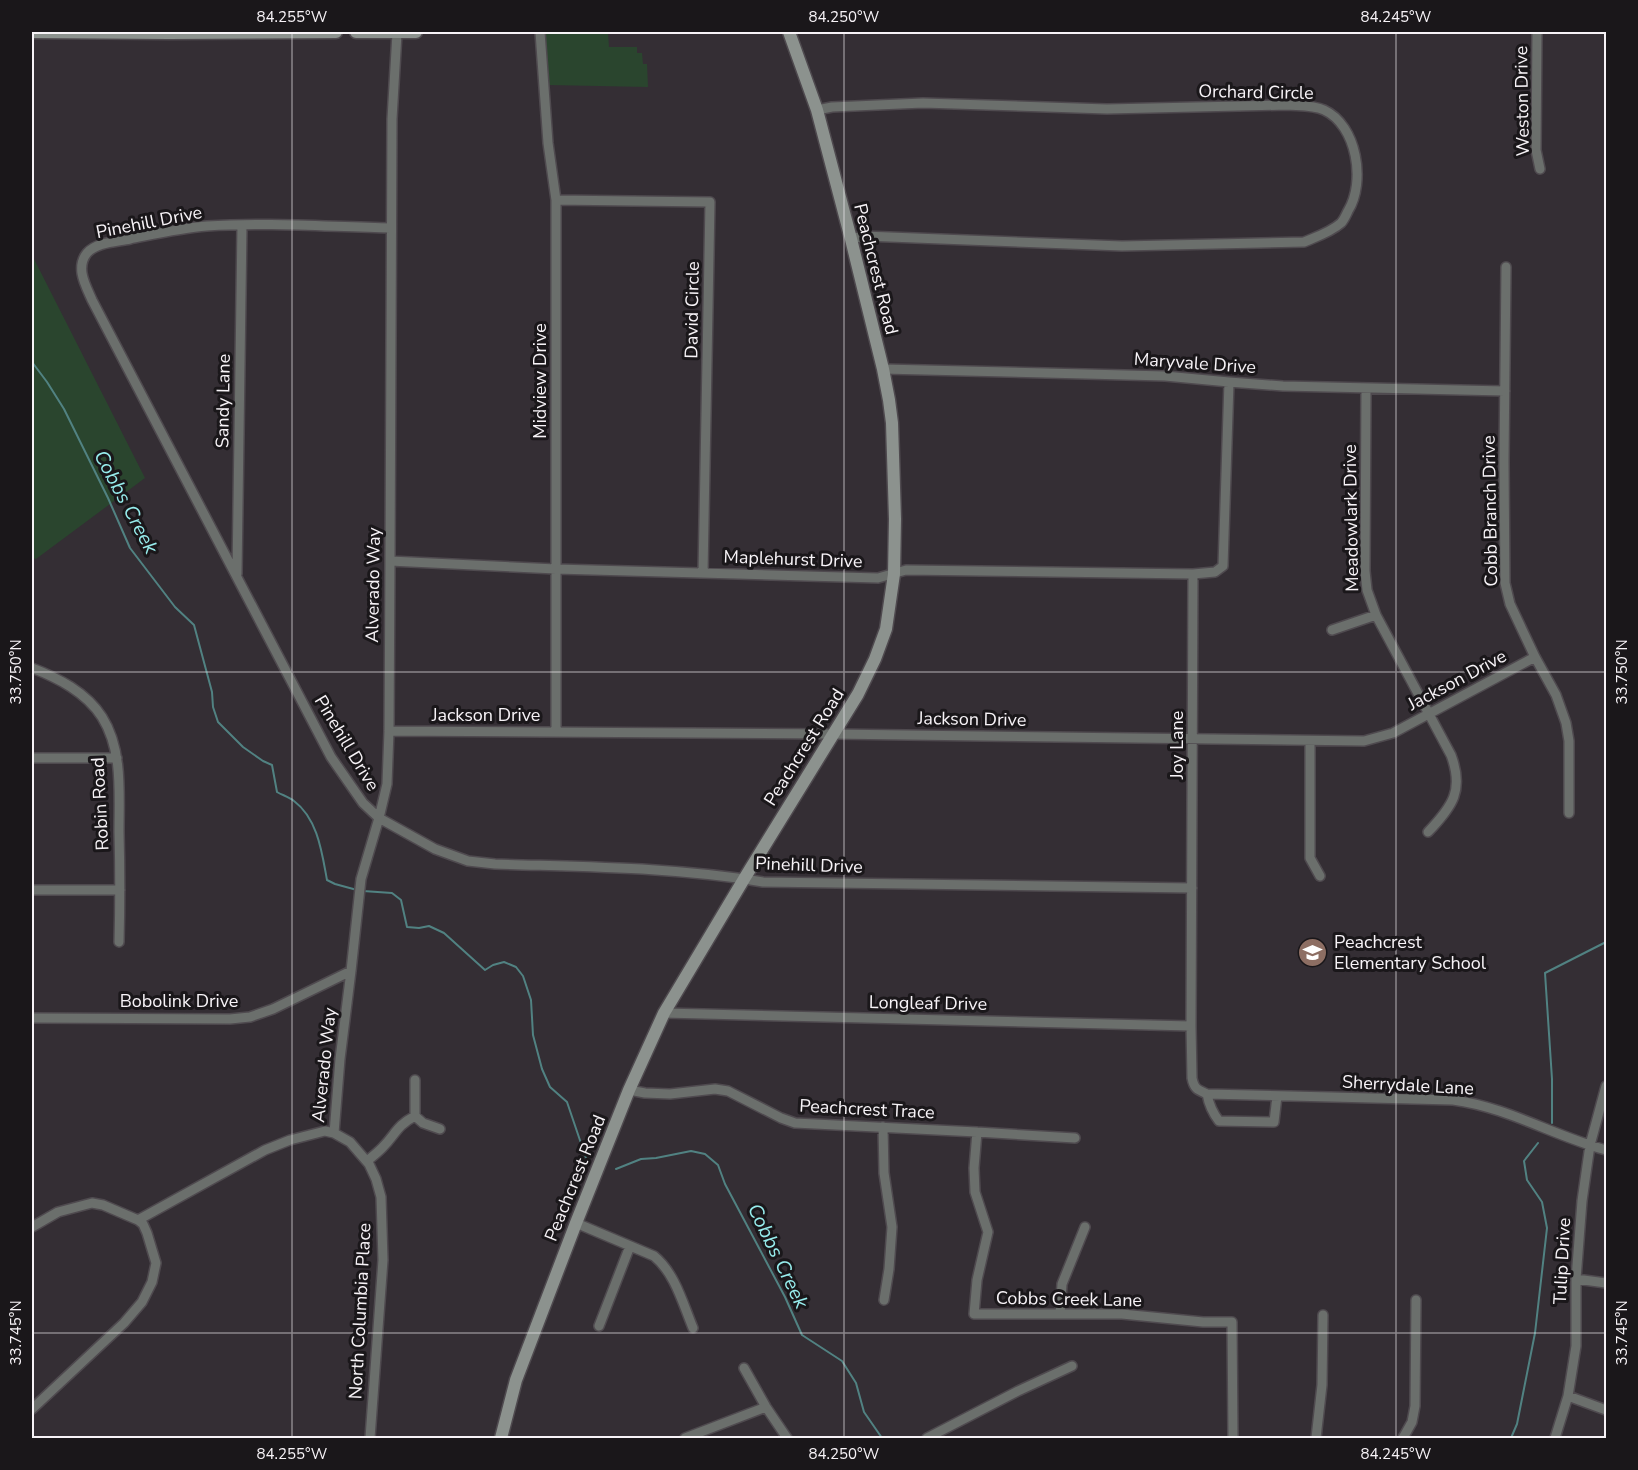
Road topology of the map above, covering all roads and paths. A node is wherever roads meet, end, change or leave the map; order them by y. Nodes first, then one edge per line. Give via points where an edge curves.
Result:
1 (32, 32) edge
2 (169, 32) edge
3 (336, 32) edge
4 (356, 32) edge
5 (416, 32) edge
6 (540, 32) edge
7 (789, 32) edge
8 (1537, 32) edge
9 (397, 33) edge
10 (817, 110) junction
11 (1540, 169) dead end
12 (556, 200) junction
13 (242, 225) junction
14 (391, 228) junction
15 (851, 239) junction
16 (1506, 267) dead end
17 (883, 369) junction
18 (1229, 382) junction
19 (1366, 388) junction
20 (1505, 391) junction
21 (390, 561) junction
22 (556, 569) junction
23 (703, 573) junction
24 (894, 574) junction
25 (1193, 574) junction
26 (237, 577) junction
27 (1376, 615) junction
28 (1332, 630) dead end
29 (1535, 657) junction
30 (32, 668) edge
31 (1428, 714) junction
32 (389, 731) junction
33 (556, 731) junction
34 (833, 734) junction
35 (1193, 739) junction
36 (1310, 741) junction
37 (32, 758) edge
38 (117, 758) junction
39 (1569, 813) dead end
40 (379, 818) junction
41 (1428, 832) dead end
42 (1320, 876) dead end
43 (744, 879) junction
44 (1192, 888) junction
45 (32, 890) edge
46 (120, 890) junction
47 (119, 942) dead end
48 (351, 971) junction
49 (664, 1013) junction
50 (32, 1018) edge
51 (1191, 1026) junction
52 (415, 1080) dead end
53 (1606, 1086) edge
54 (629, 1090) junction
55 (1207, 1094) junction
56 (1277, 1096) junction
57 (415, 1116) junction
58 (883, 1127) junction
59 (440, 1129) dead end
60 (977, 1132) junction
61 (334, 1133) junction
62 (1075, 1138) dead end
63 (1590, 1145) junction
64 (1606, 1150) edge
65 (366, 1161) junction
66 (138, 1220) junction
67 (576, 1222) junction
68 (32, 1227) edge
69 (1085, 1227) dead end
70 (630, 1246) junction
71 (1576, 1279) junction
72 (1606, 1283) edge
73 (884, 1300) dead end
74 (1416, 1300) dead end
75 (1060, 1314) junction
76 (1323, 1315) dead end
77 (599, 1326) dead end
78 (693, 1328) dead end
79 (1072, 1366) dead end
80 (744, 1368) dead end
81 (1568, 1396) junction
82 (766, 1407) junction
83 (32, 1409) edge
84 (1606, 1410) edge
85 (370, 1438) edge
86 (501, 1438) edge
87 (685, 1438) edge
88 (787, 1438) edge
89 (927, 1438) edge
90 (1233, 1438) edge
91 (1316, 1438) edge
92 (1403, 1438) edge
93 (1554, 1438) edge

1 - 2 street
2 - 3 street
4 - 9 street
5 - 9 street
6 - 12 street, Midview Drive
7 - 10 street, Peachcrest Road
8 - 11 street, Weston Drive via 1536,150
9 - 14 street, Alverado Way
10 - 15 street, Peachcrest Road
10 - 15 street, Orchard Circle via 923,103 1107,109 1308,106 1335,117 1345,130 1358,168 1353,204 1341,223 1304,242 1122,246 864,236
12 - 22 street, Midview Drive
12 - 23 street, David Circle via 710,202
13 - 14 street, Pinehill Drive
13 - 26 street, Sandy Lane
13 - 26 street, Pinehill Drive via 206,226 100,245 88,252 81,268 92,300
14 - 21 street, Alverado Way
15 - 17 street, Peachcrest Road
16 - 20 street, Cobb Branch Drive
17 - 18 street, Maryvale Drive via 1165,376
17 - 24 street, Peachcrest Road via 893,428
18 - 19 street, Maryvale Drive
18 - 25 street via 1223,566 1215,572
19 - 20 street, Maryvale Drive
19 - 27 street, Meadowlark Drive via 1365,570
20 - 29 street, Cobb Branch Drive via 1505,584
21 - 22 street, Maplehurst Drive
21 - 32 street, Alverado Way
22 - 23 street, Maplehurst Drive
22 - 33 street, Midview Drive
23 - 24 street, Maplehurst Drive via 878,578
24 - 25 street, Maplehurst Drive via 906,570
24 - 34 street, Peachcrest Road via 886,629 875,659
25 - 35 street, Joy Lane
26 - 40 street, Pinehill Drive via 331,757 358,797
27 - 28 street
27 - 31 street, Meadowlark Drive
29 - 31 street, Jackson Drive
29 - 39 street, Cobb Branch Drive via 1566,723
30 - 38 street, Robin Road via 72,687 89,702 109,731
31 - 36 street, Jackson Drive via 1375,739
31 - 41 street, Meadowlark Drive via 1455,766 1457,780 1450,806
32 - 33 street, Jackson Drive
32 - 40 street, Alverado Way via 387,784
33 - 34 street, Jackson Drive
34 - 35 street, Jackson Drive
34 - 43 street, Peachcrest Road
35 - 36 street, Jackson Drive
35 - 44 street, Joy Lane
36 - 42 street via 1310,858
37 - 38 street
38 - 46 street, Robin Road
40 - 43 street, Pinehill Drive via 435,849 468,861 658,870
40 - 48 street, Alverado Way via 361,879
43 - 44 street, Pinehill Drive
43 - 49 street, Peachcrest Road
44 - 51 street, Joy Lane
45 - 46 street
46 - 47 street, Robin Road
48 - 50 street, Bobolink Drive via 250,1017
48 - 61 street, Alverado Way
49 - 51 street, Longleaf Drive
49 - 54 street, Peachcrest Road
51 - 55 street, Joy Lane via 1192,1078 1196,1089
52 - 57 street
53 - 63 street, Tulip Drive
54 - 58 street, Peachcrest Trace via 670,1094 715,1089 728,1091 795,1123
54 - 67 street, Peachcrest Road
55 - 56 street, Sherrydale Lane
55 - 56 street, Joy Lane via 1208,1104 1219,1121 1274,1122
56 - 63 street, Sherrydale Lane via 1474,1103
57 - 59 street
57 - 65 street via 397,1128
58 - 60 street, Peachcrest Trace
58 - 73 street via 884,1173 892,1227
60 - 62 street, Peachcrest Trace
60 - 75 street, Cobbs Creek Lane via 975,1192 988,1232 974,1314
61 - 65 street, North Columbia Place via 350,1142
61 - 66 street via 310,1134 265,1150
63 - 64 street, Sherrydale Lane
63 - 71 street, Tulip Drive
65 - 85 street, North Columbia Place via 381,1197 383,1260
66 - 68 street via 92,1203 58,1212
66 - 83 street via 147,1233 156,1263 142,1302
67 - 70 street
67 - 86 street, Peachcrest Road via 516,1380
69 - 75 street via 1062,1284
70 - 77 street
70 - 78 street via 662,1263
71 - 72 street
71 - 81 street, Tulip Drive via 1576,1346
74 - 92 street via 1415,1406
75 - 90 street, Cobbs Creek Lane via 1232,1322
76 - 91 street
79 - 89 street
80 - 82 street
81 - 84 street
81 - 93 street, Tulip Drive
82 - 87 street
82 - 88 street

